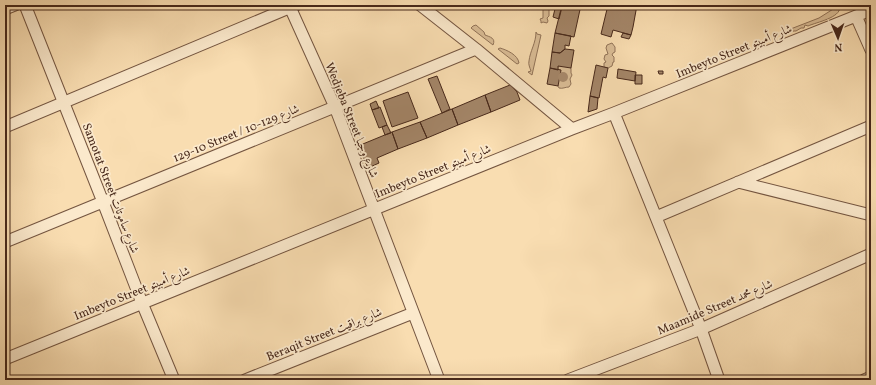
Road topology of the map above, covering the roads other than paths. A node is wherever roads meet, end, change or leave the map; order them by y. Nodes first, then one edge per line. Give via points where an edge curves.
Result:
1 (15, 5) edge
2 (25, 5) edge
3 (420, 5) edge
4 (292, 6) edge
5 (5, 9) edge
6 (871, 10) edge
7 (856, 16) junction
8 (476, 49) junction
9 (871, 50) edge
10 (63, 103) junction
11 (335, 107) junction
12 (614, 113) junction
13 (871, 126) edge
14 (5, 127) edge
15 (572, 129) junction
16 (738, 182) junction
17 (103, 202) junction
18 (373, 209) junction
19 (871, 215) edge
20 (656, 217) junction
21 (5, 242) edge
22 (871, 254) edge
23 (142, 303) junction
24 (413, 313) junction
25 (701, 329) junction
26 (5, 359) edge
27 (871, 377) edge
28 (174, 380) edge
29 (245, 380) edge
30 (439, 380) edge
31 (568, 380) edge
32 (719, 380) edge
33 (864, 380) edge

1 - 5 street
2 - 10 street, Samotat Street شارع ساموتات
3 - 8 street
4 - 10 street
4 - 11 street, Wedjeba Street شارع وجبا
6 - 7 street, Imbeyto Street شارع أمبيتو
7 - 9 street
7 - 12 street, Imbeyto Street شارع أمبيتو
8 - 11 street, 129-10 Street / شارع 129-10
8 - 15 street
10 - 14 street
10 - 17 street, Samotat Street شارع ساموتات
11 - 17 street, 129-10 Street / شارع 129-10
11 - 18 street, Wedjeba Street شارع وجبا
12 - 15 street, Imbeyto Street شارع أمبيتو
12 - 20 street
13 - 16 street
15 - 18 street, Imbeyto Street شارع أمبيتو
16 - 19 street
16 - 20 street
17 - 21 street, 129-10 Street / شارع 129-10
17 - 23 street, Samotat Street شارع ساموتات
18 - 23 street, Imbeyto Street شارع أمبيتو
18 - 24 street, Wedjeba Street شارع وجبا
20 - 25 street
22 - 25 street, Maamide Street شارع محمد
23 - 26 street, Imbeyto Street شارع أمبيتو
23 - 28 street, Samotat Street شارع ساموتات
24 - 29 street, Beraqit Street شارع براقيت
24 - 30 street, Wedjeba Street شارع وجبا
25 - 31 street, Maamide Street شارع محمد
25 - 32 street
27 - 33 street

